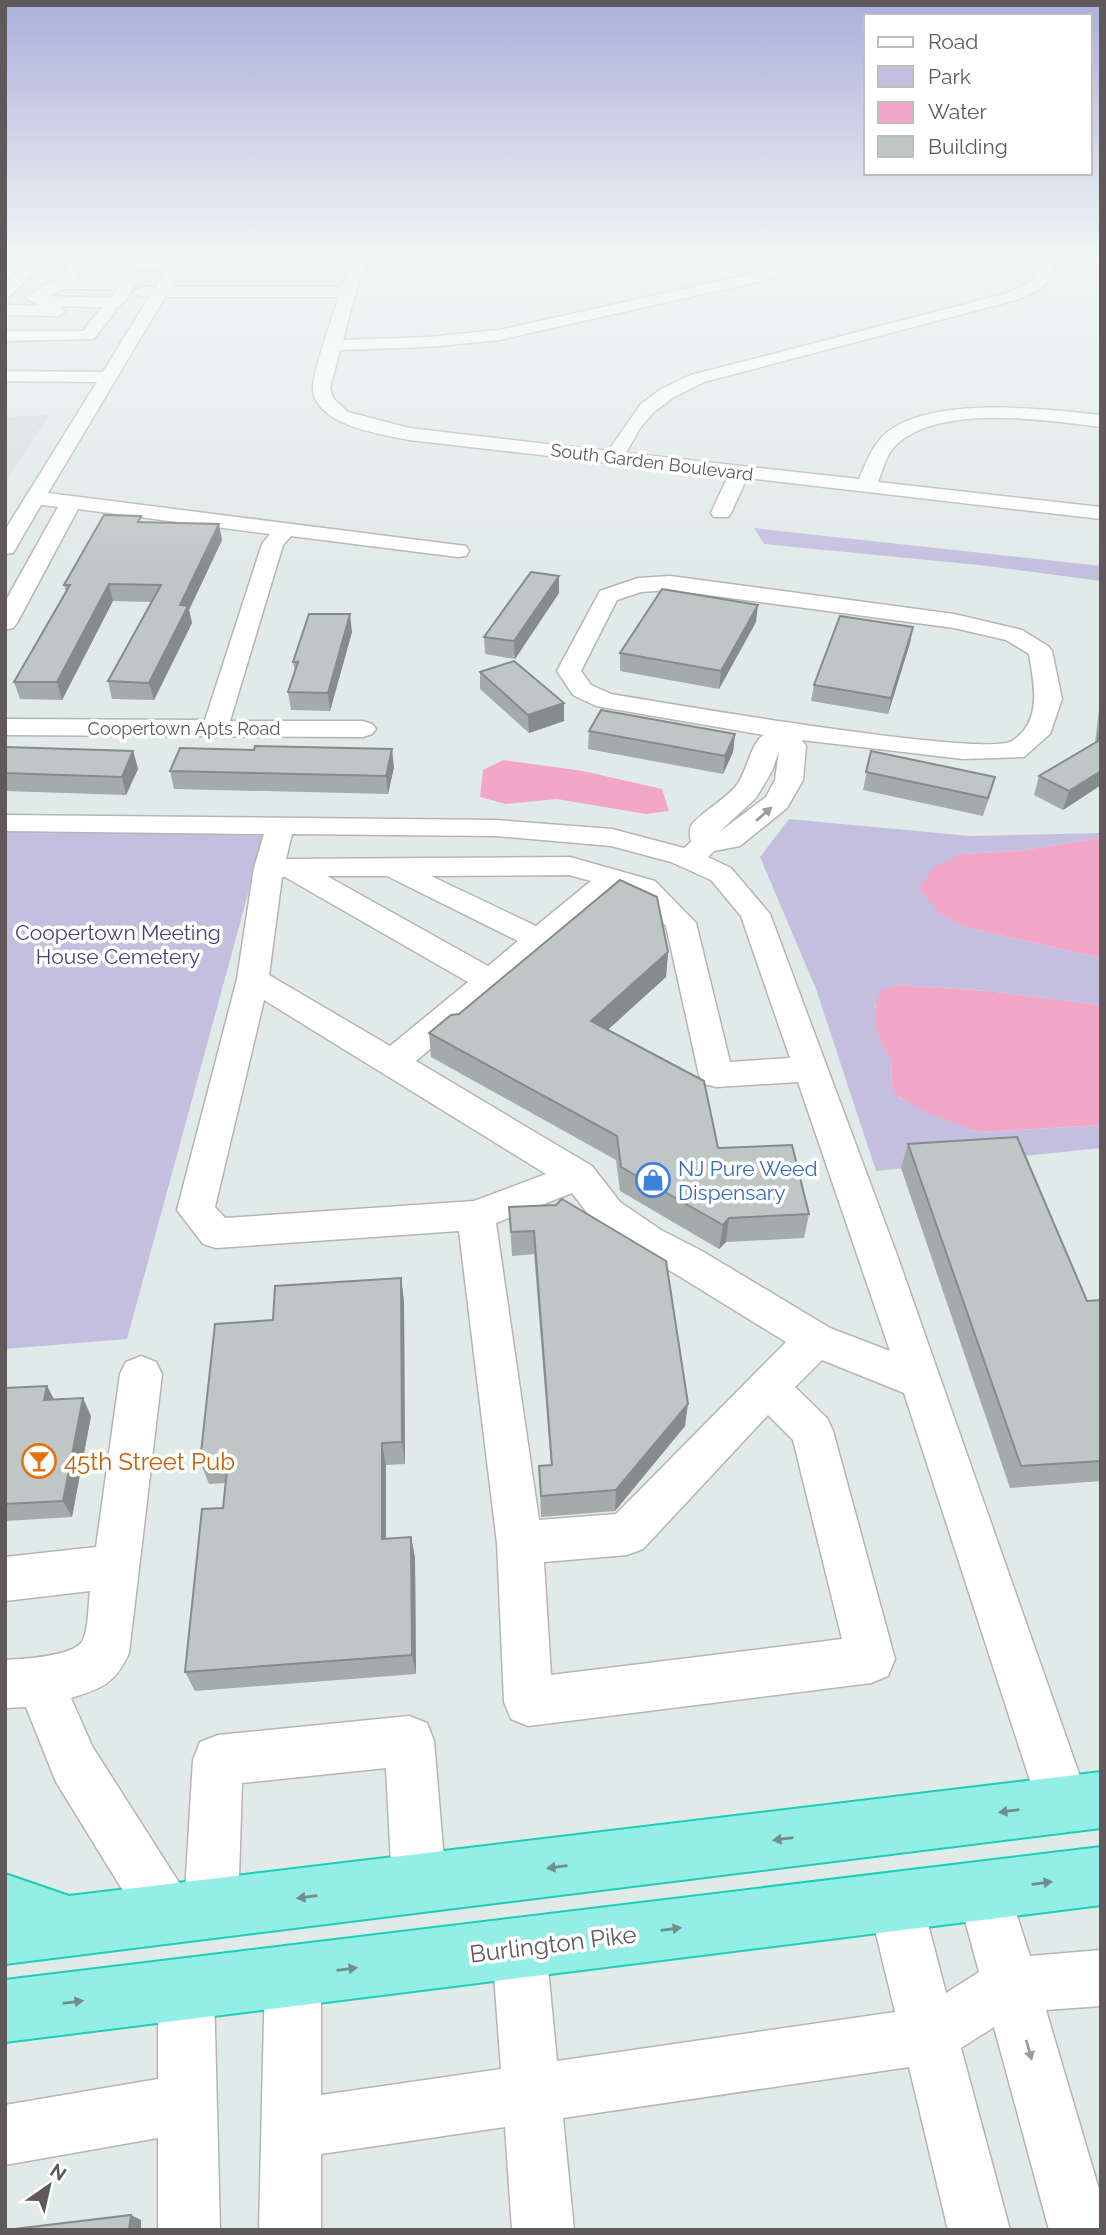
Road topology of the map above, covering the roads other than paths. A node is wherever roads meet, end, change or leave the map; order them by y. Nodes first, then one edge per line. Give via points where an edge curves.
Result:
1 (117, 361) edge
2 (328, 361) edge
3 (758, 361) edge
4 (5, 377) edge
5 (107, 378) junction
6 (1101, 421) edge
7 (614, 457) junction
8 (740, 472) junction
9 (866, 486) junction
10 (36, 498) junction
11 (72, 501) junction
12 (721, 513) dead end
13 (1101, 513) edge
14 (286, 529) junction
15 (5, 548) edge
16 (458, 551) dead end
17 (5, 623) edge
18 (5, 727) edge
19 (215, 728) junction
20 (363, 729) dead end
21 (782, 733) junction
22 (5, 823) edge
23 (280, 826) junction
24 (697, 852) junction
25 (280, 868) junction
26 (391, 868) junction
27 (613, 878) junction
28 (540, 940) junction
29 (253, 979) junction
30 (491, 981) junction
31 (392, 1063) junction
32 (811, 1069) junction
33 (579, 1176) junction
34 (476, 1215) junction
35 (816, 1340) junction
36 (141, 1374) dead end
37 (920, 1381) junction
38 (767, 1387) junction
39 (520, 1543) junction
40 (117, 1566) junction
41 (5, 1579) edge
42 (23, 1683) edge
43 (1082, 1802) edge
44 (1101, 1876) edge
45 (419, 1884) junction
46 (984, 1891) junction
47 (895, 1901) junction
48 (5, 1903) edge
49 (190, 1911) junction
50 (71, 1926) junction
51 (5, 1934) edge
52 (519, 1948) junction
53 (293, 1975) junction
54 (1101, 1978) edge
55 (1010, 1985) junction
56 (186, 1989) junction
57 (5, 2011) edge
58 (929, 2036) junction
59 (531, 2094) junction
60 (189, 2103) junction
61 (291, 2129) junction
62 (5, 2135) edge
63 (189, 2230) edge
64 (290, 2230) edge
65 (543, 2230) edge
66 (979, 2230) edge
67 (1080, 2230) edge

1 - 5 street
2 - 7 street, South Garden Boulevard via 321,388 329,405 351,421 409,434
3 - 7 street via 677,388 645,409
4 - 5 street
5 - 10 street
6 - 9 street via 1000,413 918,424 889,441
7 - 8 street, South Garden Boulevard
8 - 9 street, South Garden Boulevard
8 - 12 street
9 - 13 street, South Garden Boulevard
10 - 11 street
10 - 15 street
11 - 14 street
11 - 17 street
14 - 16 street
14 - 19 street via 273,544
18 - 19 street, Coopertown Apts Road
19 - 20 street, Coopertown Apts Road
21 - 21 street via 963,751 1015,751 1037,734 1049,699 1040,650 1014,635 954,621 670,583 638,585 608,596 569,671 582,690 605,701
21 - 24 street via 793,746 789,780 777,802 730,840
22 - 23 street
23 - 24 street via 496,828 612,838
23 - 25 street
24 - 32 street via 755,914
25 - 26 street
25 - 29 street
25 - 30 street
26 - 27 street via 570,866
26 - 28 street
27 - 28 street
27 - 32 street via 645,887 681,923 716,1075
28 - 30 street
29 - 31 street
29 - 34 street via 196,1210 216,1234
30 - 31 street
31 - 33 street
32 - 37 street
33 - 34 street
33 - 35 street via 607,1212 648,1241
34 - 39 street
35 - 37 street
35 - 38 street
36 - 40 street
37 - 43 street
38 - 39 street via 627,1534
38 - 39 street via 812,1431 871,1659 528,1702
40 - 41 street
40 - 42 street via 106,1653 89,1669
42 - 49 street via 74,1764
43 -> 45 highway
46 -> 44 highway, Burlington Pike
45 -> 49 highway
45 - 49 street via 409,1741 218,1760
46 - 47 highway, Burlington Pike
46 - 55 street
52 -> 47 highway, Burlington Pike
47 - 58 street
48 - 50 highway
49 - 50 highway
50 - 51 highway
53 -> 52 highway, Burlington Pike
52 - 59 street
53 - 56 highway, Burlington Pike
53 - 61 street
54 - 55 street
55 - 58 street
55 -> 67 street
57 -> 56 highway, Burlington Pike
56 - 60 street
58 - 59 street
58 - 66 street
59 - 61 street
59 - 65 street
60 - 62 street
60 - 63 street
61 - 64 street

